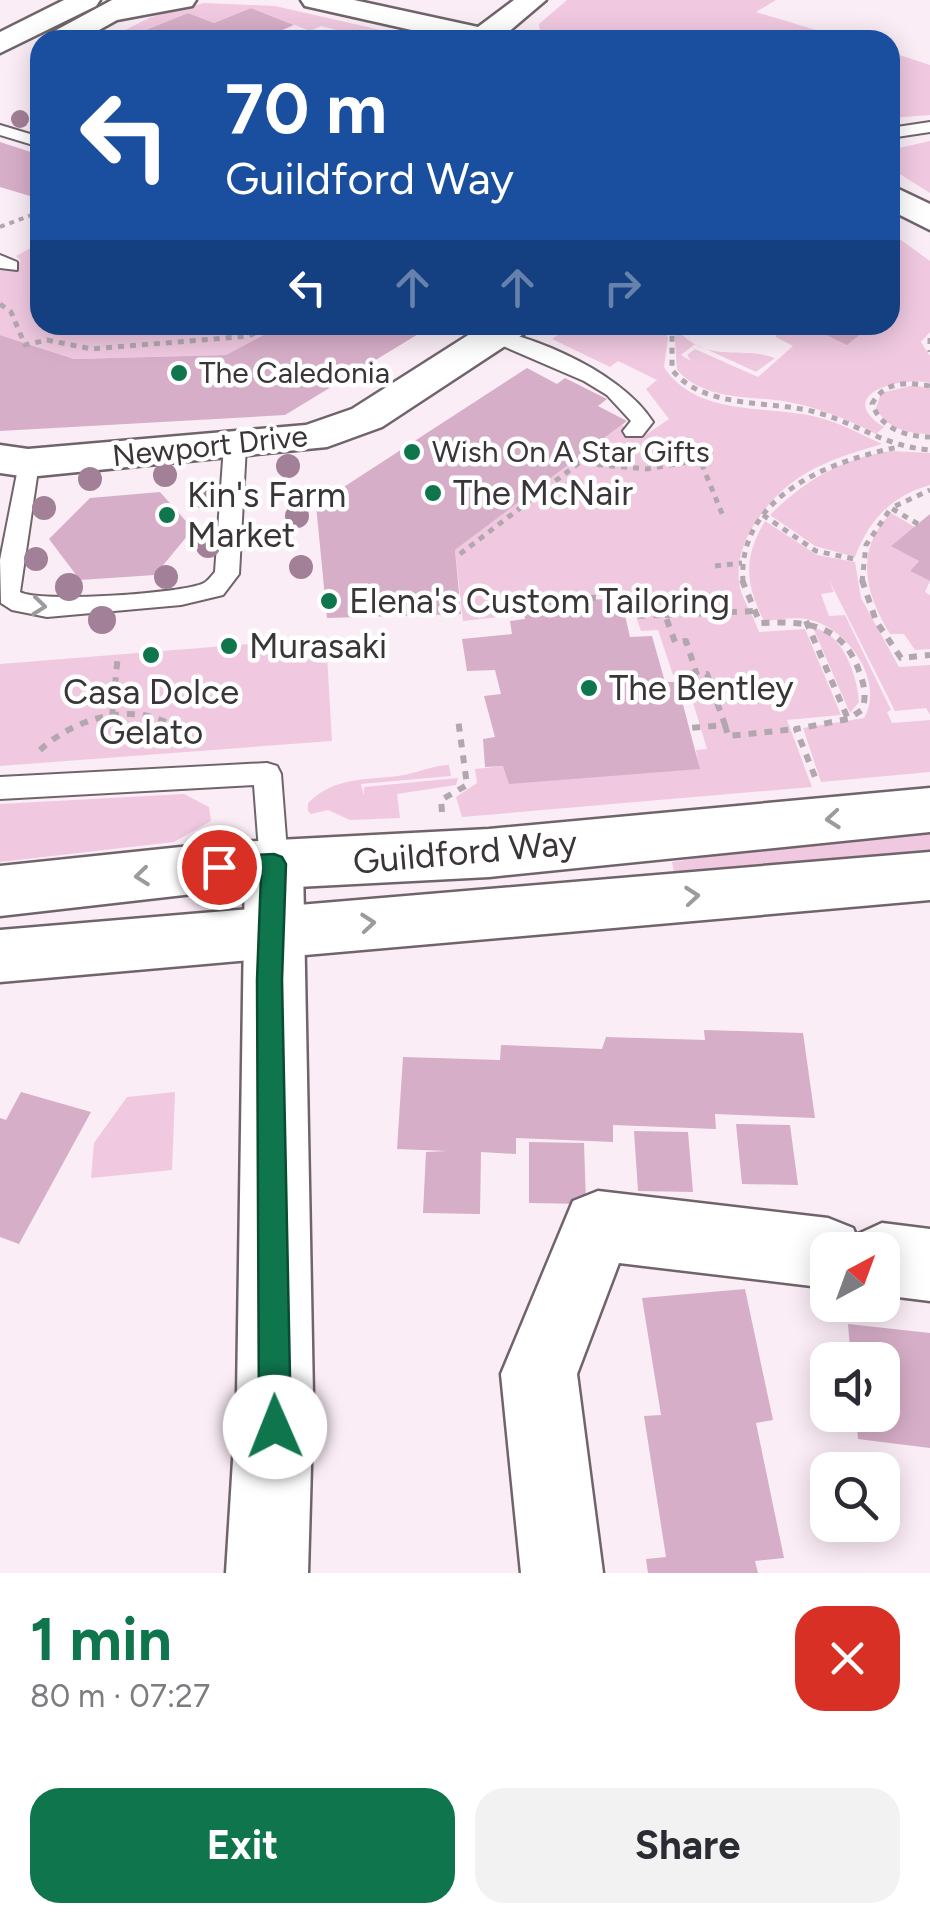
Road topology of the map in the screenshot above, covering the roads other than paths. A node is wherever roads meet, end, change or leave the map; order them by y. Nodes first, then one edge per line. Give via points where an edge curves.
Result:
1 (182, 0) edge
2 (315, 0) edge
3 (532, 0) edge
4 (98, 3) edge
5 (33, 30) edge
6 (70, 30) edge
7 (447, 30) edge
8 (497, 30) edge
9 (30, 31) edge
10 (0, 44) edge
11 (30, 56) edge
12 (0, 72) edge
13 (930, 126) edge
14 (0, 130) edge
15 (900, 131) edge
16 (30, 139) edge
17 (900, 201) edge
18 (930, 220) edge
19 (481, 335) edge
20 (501, 335) edge
21 (634, 431) dead end
22 (235, 446) junction
23 (14, 461) edge
24 (4, 590) edge
25 (0, 788) edge
26 (930, 810) edge
27 (274, 864) junction
28 (930, 876) edge
29 (0, 891) edge
30 (271, 931) junction
31 (0, 956) edge
32 (810, 1251) edge
33 (900, 1262) edge
34 (930, 1265) edge
35 (267, 1573) edge
36 (562, 1573) edge

1 - 4 main road
2 - 7 main road
3 - 8 main road
4 - 5 main road
4 - 6 main road
9 - 10 main road
11 - 12 main road
13 - 15 lane
14 - 16 lane
17 - 18 main road
19 - 22 main road, Newport Drive via 344,428
20 - 21 lane via 619,393 641,416
22 - 23 main road, Newport Drive
24 -> 22 lane via 21,604 47,608 181,598 214,589 227,574
23 - 24 lane
25 - 27 lane via 268,774
26 -> 27 main road, Guildford Way via 489,853
27 -> 29 main road, Guildford Way
27 - 30 main road
30 -> 28 main road, Guildford Way
30 - 31 main road, Guildford Way
30 - 35 main road via 276,1463
32 - 36 main road via 598,1226 539,1374
33 - 34 main road

